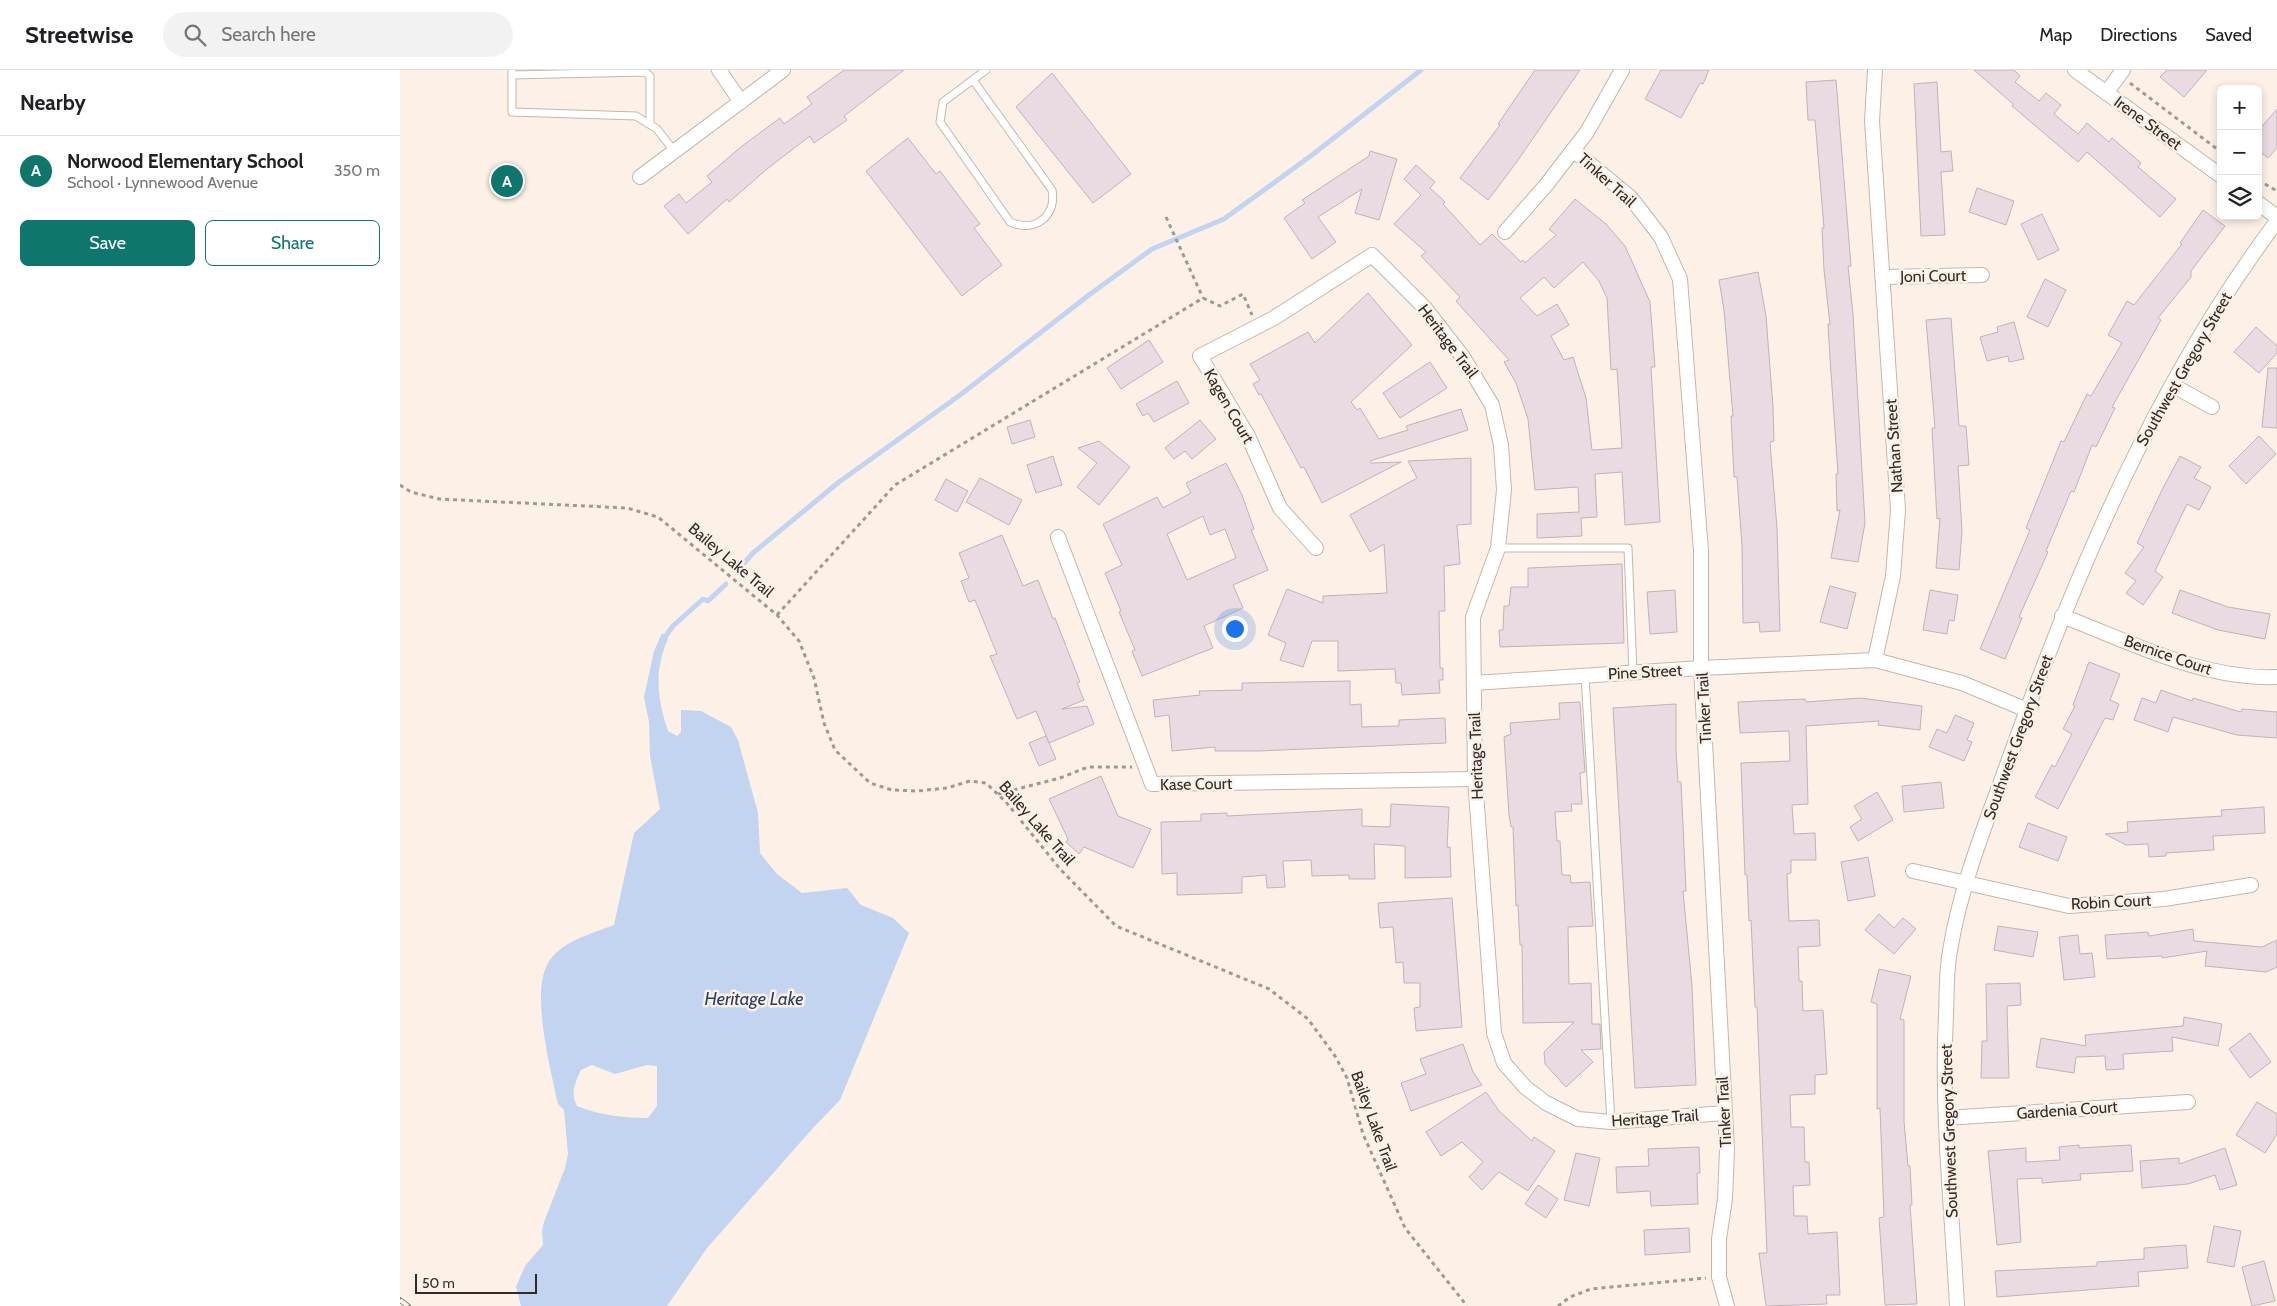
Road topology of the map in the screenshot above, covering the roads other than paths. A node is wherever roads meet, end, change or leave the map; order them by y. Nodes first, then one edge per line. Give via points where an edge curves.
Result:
1 (719, 70) edge
2 (783, 70) edge
3 (986, 70) edge
4 (1622, 70) edge
5 (1875, 70) edge
6 (2075, 70) edge
7 (2123, 70) edge
8 (512, 72) edge
9 (973, 80) junction
10 (2106, 93) junction
11 (741, 102) junction
12 (650, 124) junction
13 (1574, 150) junction
14 (674, 151) junction
15 (2220, 175) edge
16 (640, 176) dead end
17 (2262, 206) edge
18 (2277, 216) edge
19 (2277, 220) edge
20 (1505, 232) dead end
21 (1372, 255) joint
22 (1982, 275) dead end
23 (1883, 277) junction
24 (2172, 384) junction
25 (2212, 407) dead end
26 (1058, 537) dead end
27 (1316, 548) dead end
28 (1498, 548) junction
29 (2062, 616) junction
30 (1876, 660) junction
31 (1702, 668) junction
32 (1633, 674) junction
33 (1585, 675) junction
34 (2277, 677) edge
35 (1474, 683) junction
36 (2027, 710) junction
37 (1475, 779) junction
38 (1913, 871) dead end
39 (1965, 882) junction
40 (2251, 885) dead end
41 (2188, 1102) dead end
42 (1724, 1113) junction
43 (1946, 1118) junction
44 (1611, 1122) junction
45 (1727, 1306) edge
46 (1957, 1306) edge

1 - 11 street
2 - 11 street
3 - 9 lane
4 - 13 street
5 - 23 street, Nathan Street via 1872,121
6 - 10 street, Irene Street
7 - 10 street
8 - 12 lane via 512,112 636,116
8 - 12 lane via 646,72 650,76
9 - 9 lane via 943,102 940,122 1010,222 1021,227 1035,225 1049,214 1054,199 1052,190
10 - 15 street, Irene Street
11 - 14 street
12 - 14 lane
13 - 20 street
13 - 31 street, Tinker Trail via 1631,198 1661,237 1680,280 1701,551
14 - 16 street
17 - 18 street
19 - 24 street, Southwest Gregory Street via 2208,321
21 - 27 street, Kagen Court via 1257,327 1200,356 1248,436 1280,508
21 - 28 street, Heritage Trail via 1425,308 1463,357 1492,405 1501,445 1504,490
22 - 23 street, Joni Court
23 - 30 street, Nathan Street via 1898,510 1893,576
24 - 25 street
24 - 29 street, Southwest Gregory Street via 2114,500
26 - 37 street, Kase Court via 1152,784
28 - 32 lane via 1628,548
28 - 35 street, Heritage Trail via 1472,617
29 - 34 street, Bernice Court via 2206,671 2256,678
29 - 36 street, Southwest Gregory Street
30 - 31 street, Pine Street
30 - 36 street via 1962,682
31 - 32 street, Pine Street
31 - 42 street, Tinker Trail
32 - 33 street, Pine Street
33 - 35 street, Pine Street
33 - 44 lane
35 - 37 street, Heritage Trail
36 - 39 street, Southwest Gregory Street
37 - 44 street, Heritage Trail via 1494,1033 1504,1063 1524,1087 1546,1103 1578,1119
38 - 39 street, Robin Court
39 - 40 street, Robin Court via 2069,906 2164,900
39 - 43 street, Southwest Gregory Street via 1949,953
41 - 43 street, Gardenia Court
42 - 44 street, Heritage Trail
42 - 45 street, Tinker Trail via 1727,1150 1719,1239 1720,1277
43 - 46 street, Southwest Gregory Street

